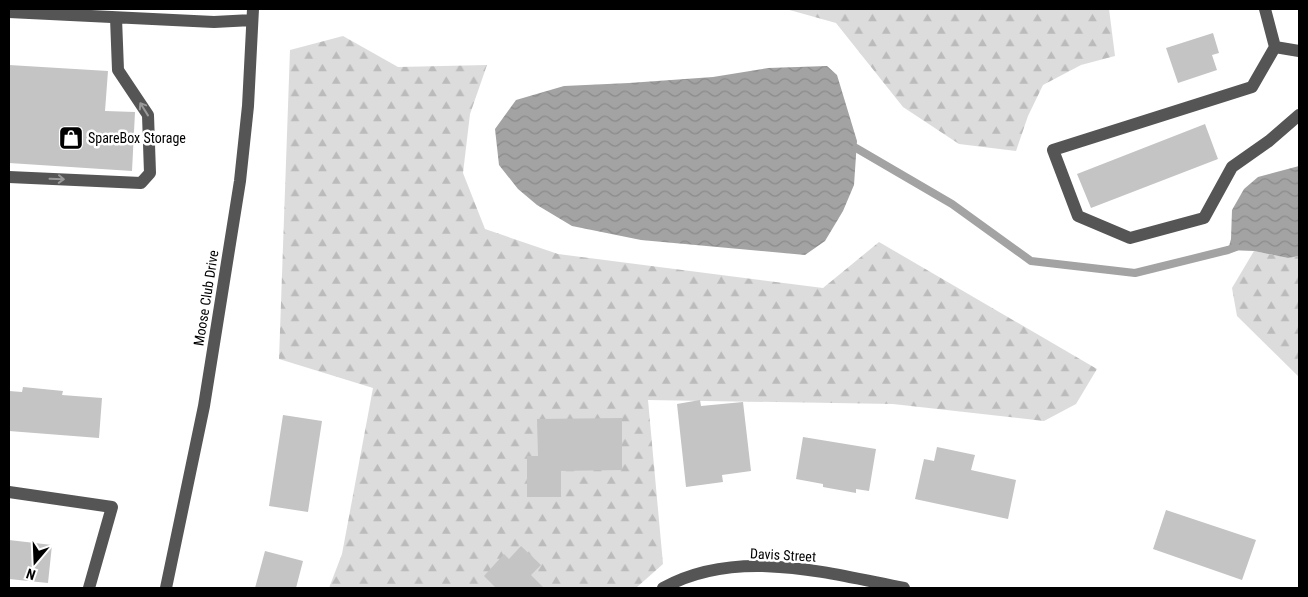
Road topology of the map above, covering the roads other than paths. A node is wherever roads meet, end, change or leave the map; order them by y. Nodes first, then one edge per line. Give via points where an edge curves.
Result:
1 (1265, 9) edge
2 (9, 12) edge
3 (253, 15) edge
4 (116, 18) junction
5 (1275, 47) junction
6 (1299, 51) edge
7 (1299, 115) edge
8 (9, 177) edge
9 (9, 492) edge
10 (89, 588) edge
11 (166, 588) edge
12 (663, 588) edge
13 (904, 588) edge

1 - 5 street
2 - 4 street
3 - 4 street via 214,22
3 - 11 street, Moose Club Drive via 240,181 204,406
8 -> 4 street via 141,182 150,173 148,115 118,70
5 - 6 street
5 - 7 street via 1252,87 1052,150 1078,216 1130,238 1204,218 1232,167
9 - 10 street via 112,507
12 - 13 street, Davis Street via 694,574 718,568 775,566

